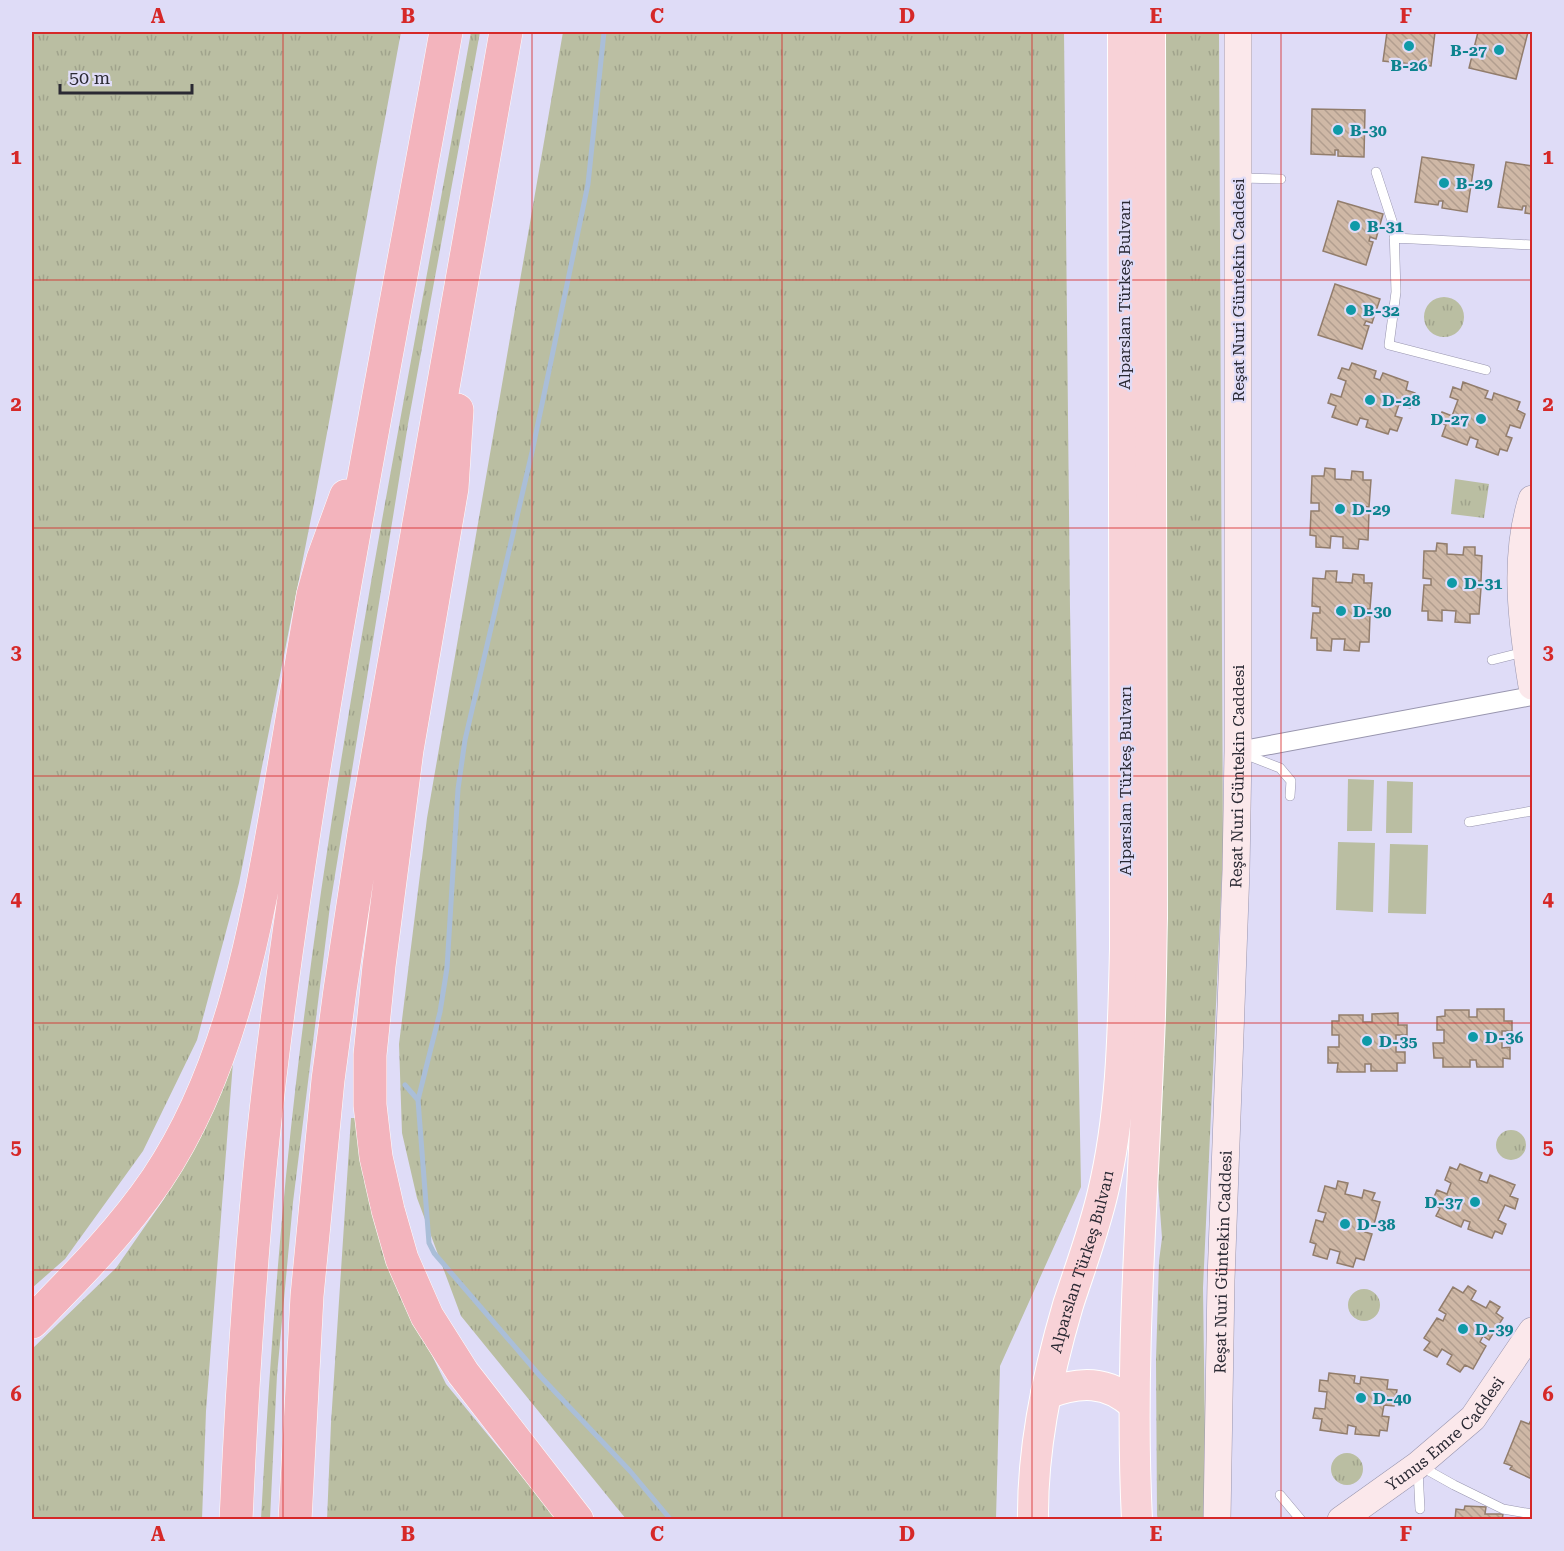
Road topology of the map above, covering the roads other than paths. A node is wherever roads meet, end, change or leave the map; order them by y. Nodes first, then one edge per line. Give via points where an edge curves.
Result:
1 (446, 32) edge
2 (506, 32) edge
3 (1123, 32) edge
4 (1150, 32) edge
5 (1238, 32) edge
6 (1376, 172) dead end
7 (1237, 178) junction
8 (1281, 179) dead end
9 (1395, 238) junction
10 (1533, 245) edge
11 (451, 342) junction
12 (1486, 370) dead end
13 (370, 443) junction
14 (1533, 499) edge
15 (1527, 651) junction
16 (1492, 660) dead end
17 (1533, 686) edge
18 (1533, 696) edge
19 (1238, 751) junction
20 (1290, 796) dead end
21 (1533, 812) edge
22 (1469, 822) dead end
23 (32, 1322) edge
24 (1533, 1331) edge
25 (1046, 1394) junction
26 (1134, 1406) junction
27 (1418, 1465) junction
28 (1280, 1495) dead end
29 (1420, 1509) dead end
30 (1533, 1514) edge
31 (236, 1520) edge
32 (295, 1520) edge
33 (577, 1520) edge
34 (1033, 1520) edge
35 (1137, 1520) edge
36 (1217, 1520) edge
37 (1301, 1520) edge
38 (1341, 1520) edge

1 - 13 highway
2 - 11 highway
3 - 25 main road, Alparslan Türkeş Bulvarı via 1125,949 1121,1066 1103,1192
4 - 26 main road, Alparslan Türkeş Bulvarı via 1152,918
5 - 7 main road, Reşat Nuri Güntekin Caddesi
6 - 9 lane
7 - 8 lane
7 - 19 main road, Reşat Nuri Güntekin Caddesi
9 - 10 lane
9 - 12 lane via 1396,292 1389,345
11 - 32 highway via 366,822 333,1046 307,1296
11 - 33 highway via 458,415 452,488 395,836 370,1055 371,1115 388,1210 402,1259 427,1316 463,1373
13 - 23 highway via 347,493 313,595 253,932 216,1059 197,1105 157,1178 107,1244
13 - 31 highway via 290,924 272,1062 259,1172
14 - 15 main road via 1523,545 1521,596
15 - 16 lane
15 - 17 main road
18 - 19 street
19 - 20 lane via 1280,768 1291,781
19 - 36 main road, Reşat Nuri Güntekin Caddesi
21 - 22 lane
24 - 27 main road, Yunus Emre Caddesi via 1473,1418
25 - 26 main road via 1082,1384 1109,1388
25 - 34 main road, Alparslan Türkeş Bulvarı
26 - 35 main road, Alparslan Türkeş Bulvarı
27 - 29 lane
27 - 30 lane via 1503,1509
27 - 38 main road, Yunus Emre Caddesi
28 - 37 lane

